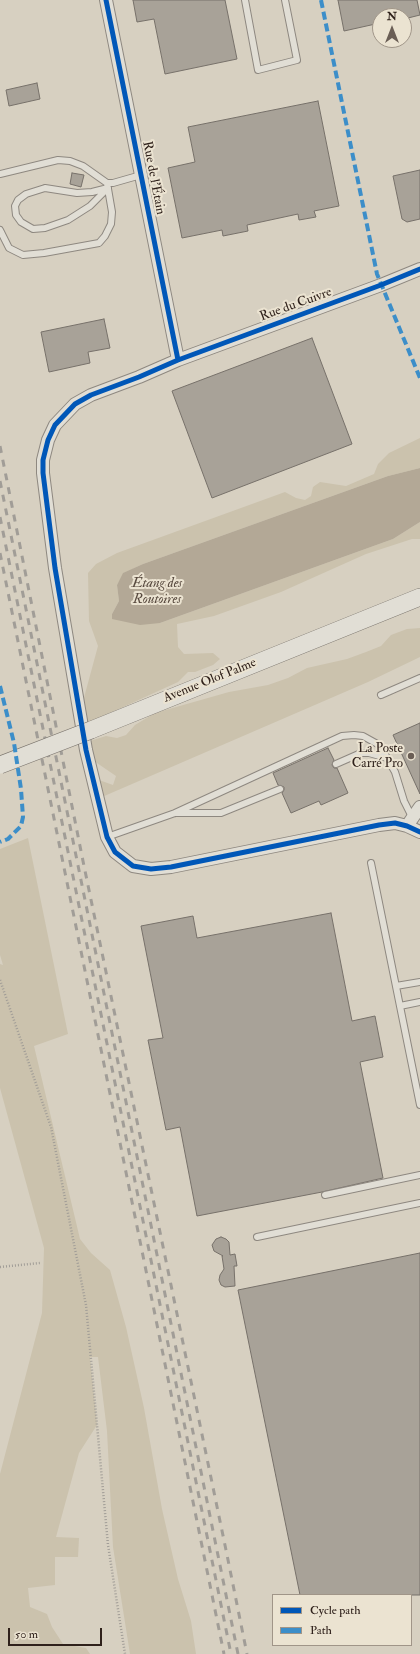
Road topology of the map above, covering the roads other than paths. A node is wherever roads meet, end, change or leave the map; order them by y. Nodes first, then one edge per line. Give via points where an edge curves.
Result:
1 (106, 0) edge
2 (245, 0) edge
3 (285, 0) edge
4 (0, 174) edge
5 (141, 175) junction
6 (107, 186) junction
7 (0, 230) edge
8 (420, 268) edge
9 (178, 360) junction
10 (420, 596) edge
11 (420, 678) edge
12 (381, 695) dead end
13 (387, 758) junction
14 (336, 764) dead end
15 (0, 765) edge
16 (280, 788) dead end
17 (420, 807) edge
18 (175, 813) junction
19 (410, 822) junction
20 (420, 832) edge
21 (107, 837) junction
22 (371, 863) dead end
23 (420, 982) edge
24 (396, 986) junction
25 (420, 1002) edge
26 (400, 1006) junction
27 (420, 1105) edge
28 (420, 1175) edge
29 (325, 1195) dead end
30 (420, 1204) edge
31 (258, 1237) dead end

1 - 5 street, Rue de l'Étain
2 - 3 lane via 258,70 297,60
4 - 6 lane via 58,160 70,161 83,166
5 - 6 lane
5 - 9 street, Rue de l'Étain
6 - 6 lane via 92,192 77,193 45,188 26,194 15,206 16,215 21,222 33,229 46,228 68,220 90,206
6 - 7 lane via 112,212 111,224 98,243 23,255 9,248
8 - 9 street, Rue du Cuivre via 381,285
9 - 21 street, Rue du Cuivre via 75,404 55,425 43,460 56,576 86,750
10 - 15 main road, Avenue Olof Palme, bridge
11 - 12 lane
13 - 14 lane via 361,753
13 - 18 lane via 380,746 363,736 342,736
13 - 19 lane via 395,772
16 - 18 lane via 221,813
17 - 19 street
18 - 21 lane
19 - 20 street, Rue du Cuivre
19 - 21 street, Rue du Cuivre via 379,825 151,869 133,866 115,852
22 - 24 lane
23 - 24 lane
24 - 26 lane
25 - 26 lane
26 - 27 lane
28 - 29 lane
30 - 31 lane

